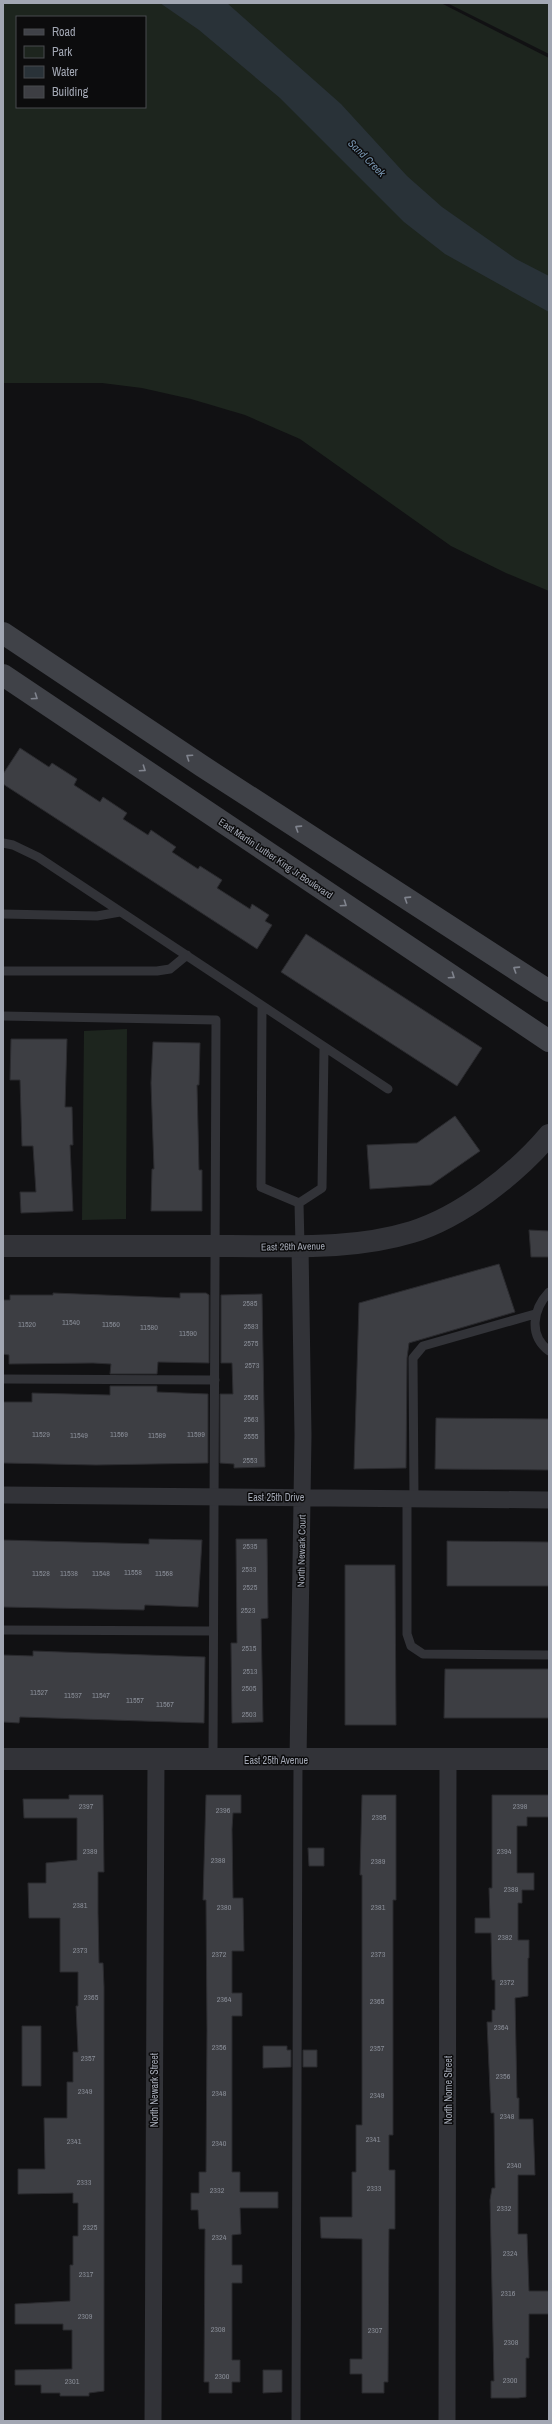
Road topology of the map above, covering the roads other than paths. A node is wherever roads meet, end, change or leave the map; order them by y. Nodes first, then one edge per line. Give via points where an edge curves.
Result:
1 (3, 633) edge
2 (3, 675) edge
3 (3, 843) edge
4 (120, 912) junction
5 (3, 914) edge
6 (187, 955) junction
7 (3, 971) edge
8 (549, 991) edge
9 (262, 1007) junction
10 (3, 1016) edge
11 (549, 1041) edge
12 (324, 1049) junction
13 (388, 1089) dead end
14 (549, 1135) edge
15 (299, 1202) junction
16 (3, 1246) edge
17 (215, 1246) junction
18 (300, 1246) junction
19 (549, 1292) edge
20 (535, 1314) junction
21 (549, 1351) edge
22 (3, 1379) edge
23 (215, 1380) junction
24 (3, 1495) edge
25 (215, 1496) junction
26 (302, 1497) junction
27 (410, 1498) junction
28 (549, 1500) edge
29 (3, 1630) edge
30 (213, 1631) junction
31 (549, 1655) edge
32 (3, 1760) edge
33 (156, 1760) junction
34 (213, 1760) junction
35 (298, 1760) junction
36 (448, 1760) junction
37 (549, 1760) edge
38 (153, 2421) edge
39 (296, 2421) edge
40 (447, 2421) edge

8 -> 1 main road via 202,766
2 -> 11 main road, East Martin Luther King Jr Boulevard
3 - 4 lane via 38,857
4 - 5 lane via 97,916
4 - 6 lane
6 - 7 lane via 170,969 157,971
6 - 9 lane
9 - 12 lane
9 - 15 lane via 261,1187
10 - 17 lane via 216,1020
12 - 13 lane
12 - 15 lane via 322,1188
14 - 18 street, East 26th Avenue via 529,1156 483,1194 431,1225 413,1232 366,1242
15 - 18 lane
16 - 17 street, East 26th Avenue
17 - 18 street, East 26th Avenue
17 - 23 lane
18 - 26 street, North Newark Court
19 - 20 lane via 540,1302
20 - 21 lane via 538,1338
20 - 27 lane via 423,1346 413,1358
22 - 23 lane
23 - 25 lane
24 - 25 street, East 25th Drive
25 - 26 street, East 25th Drive
25 - 30 lane
26 - 27 street, East 25th Drive
26 - 35 street, North Newark Court
27 - 28 street, East 25th Drive
27 - 31 lane via 407,1634 411,1646 423,1654
29 - 30 lane
30 - 34 lane
32 - 33 street, East 25th Avenue
33 - 34 street, East 25th Avenue
33 - 38 street, North Newark Street
34 - 35 street, East 25th Avenue
35 - 36 street, East 25th Avenue
35 - 39 lane
36 - 37 street, East 25th Avenue
36 - 40 street, North Nome Street

